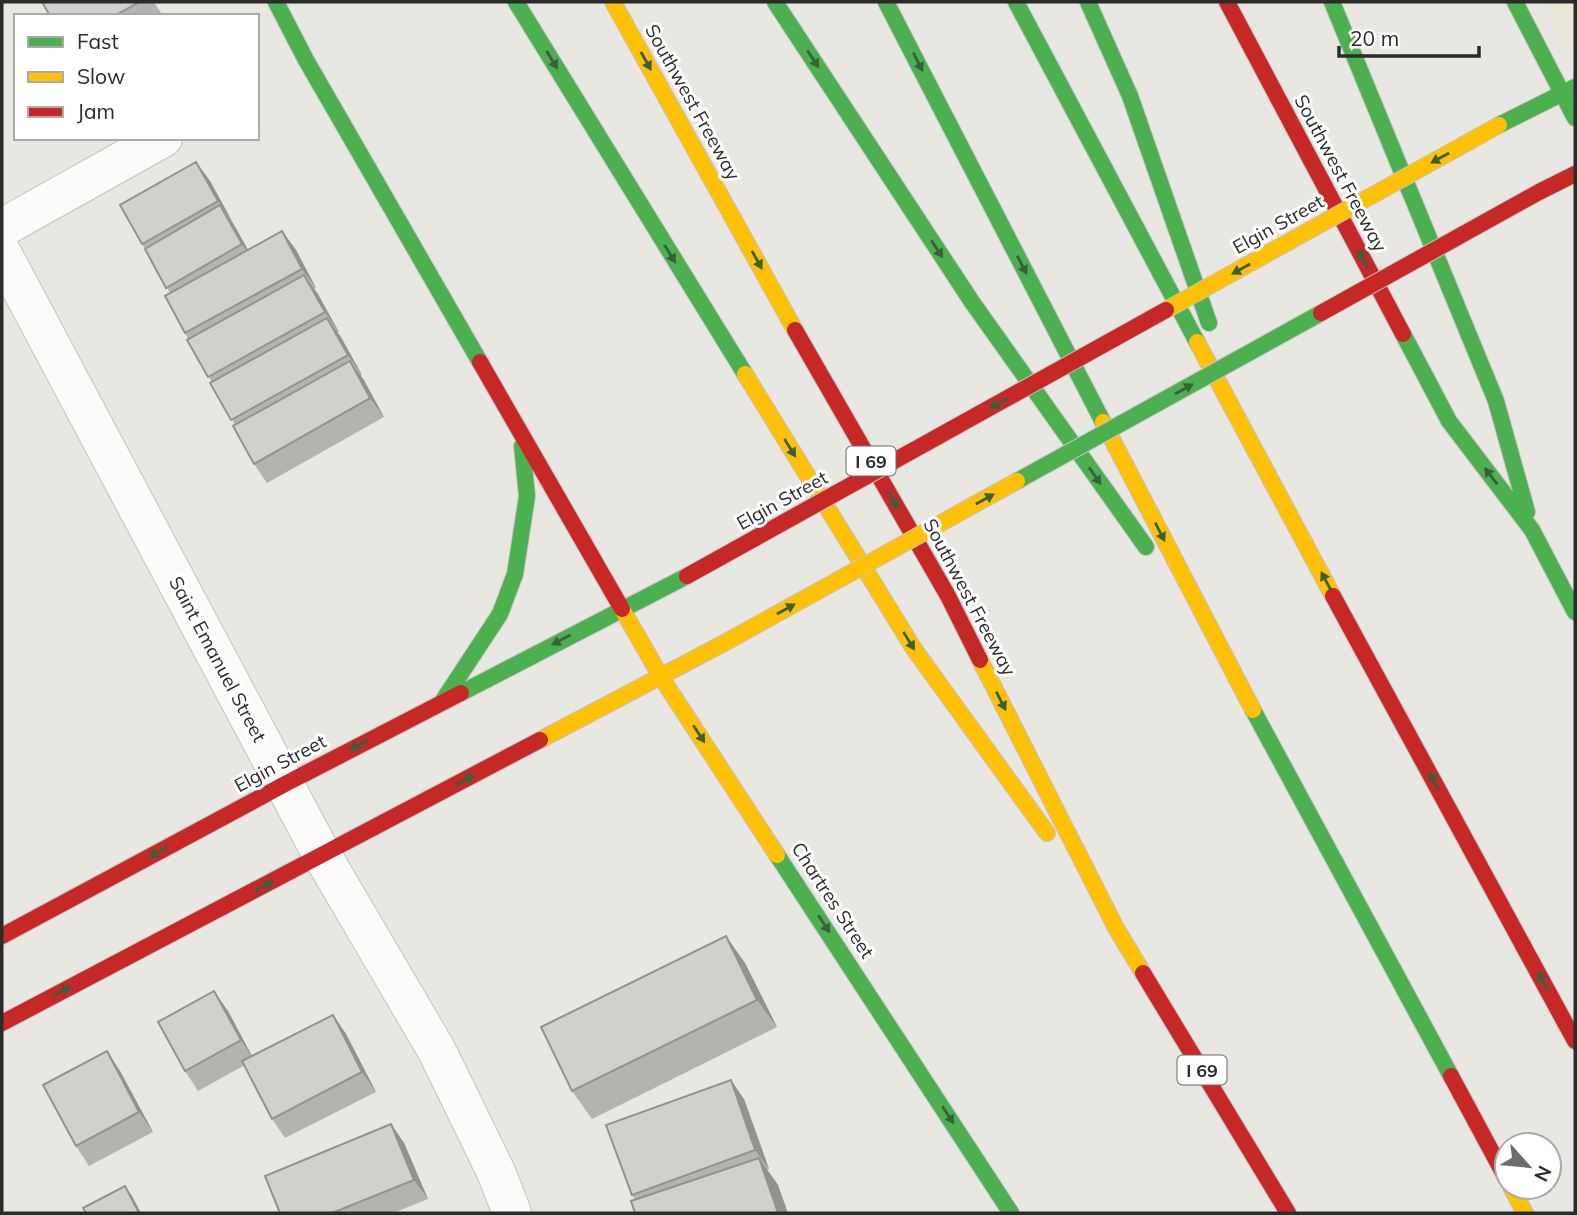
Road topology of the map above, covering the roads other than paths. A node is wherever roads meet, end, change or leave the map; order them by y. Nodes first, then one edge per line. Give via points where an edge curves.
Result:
1 (276, 2) edge
2 (516, 2) edge
3 (613, 2) edge
4 (775, 2) edge
5 (886, 2) edge
6 (1016, 2) edge
7 (1088, 2) edge
8 (1227, 2) edge
9 (1332, 2) edge
10 (1515, 2) edge
11 (1570, 90) edge
12 (1575, 118) edge
13 (159, 140) edge
14 (1575, 174) edge
15 (2, 228) edge
16 (2, 253) edge
17 (521, 434) junction
18 (1251, 444) junction
19 (1532, 530) junction
20 (622, 609) junction
21 (1575, 612) edge
22 (1228, 664) junction
23 (661, 677) junction
24 (442, 702) junction
25 (285, 784) junction
26 (322, 855) junction
27 (1116, 928) junction
28 (2, 936) edge
29 (2, 1023) edge
30 (1575, 1041) edge
31 (1493, 1154) edge
32 (512, 1213) edge
33 (1011, 1213) edge
34 (1288, 1213) edge

1 - 17 main road, Chartres Street
2 -> 27 main road via 914,649
3 -> 27 main road, Southwest Freeway / I 69 via 948,596
4 -> 22 main road via 972,302
5 -> 22 main road
6 - 18 main road
7 - 18 main road via 1130,96
19 -> 8 main road, Southwest Freeway via 1449,421
9 - 19 main road via 1496,401
10 - 11 main road
11 - 12 main road
11 -> 20 main road, Elgin Street, bridge
13 - 15 street
23 -> 14 main road, bridge
16 - 25 street, Saint Emanuel Street
17 - 20 main road, Chartres Street
17 - 24 main road via 527,496 515,573 500,614
30 -> 18 main road
19 - 21 main road, Southwest Freeway
20 - 23 main road, Chartres Street
20 -> 24 main road, Elgin Street
22 - 31 main road
26 -> 23 main road
23 -> 33 main road, Chartres Street
24 -> 25 main road, Elgin Street
25 - 26 street, Saint Emanuel Street
25 -> 28 main road, Elgin Street
29 -> 26 main road
26 - 32 street, Saint Emanuel Street via 437,1051
27 - 34 main road, Southwest Freeway / I 69

